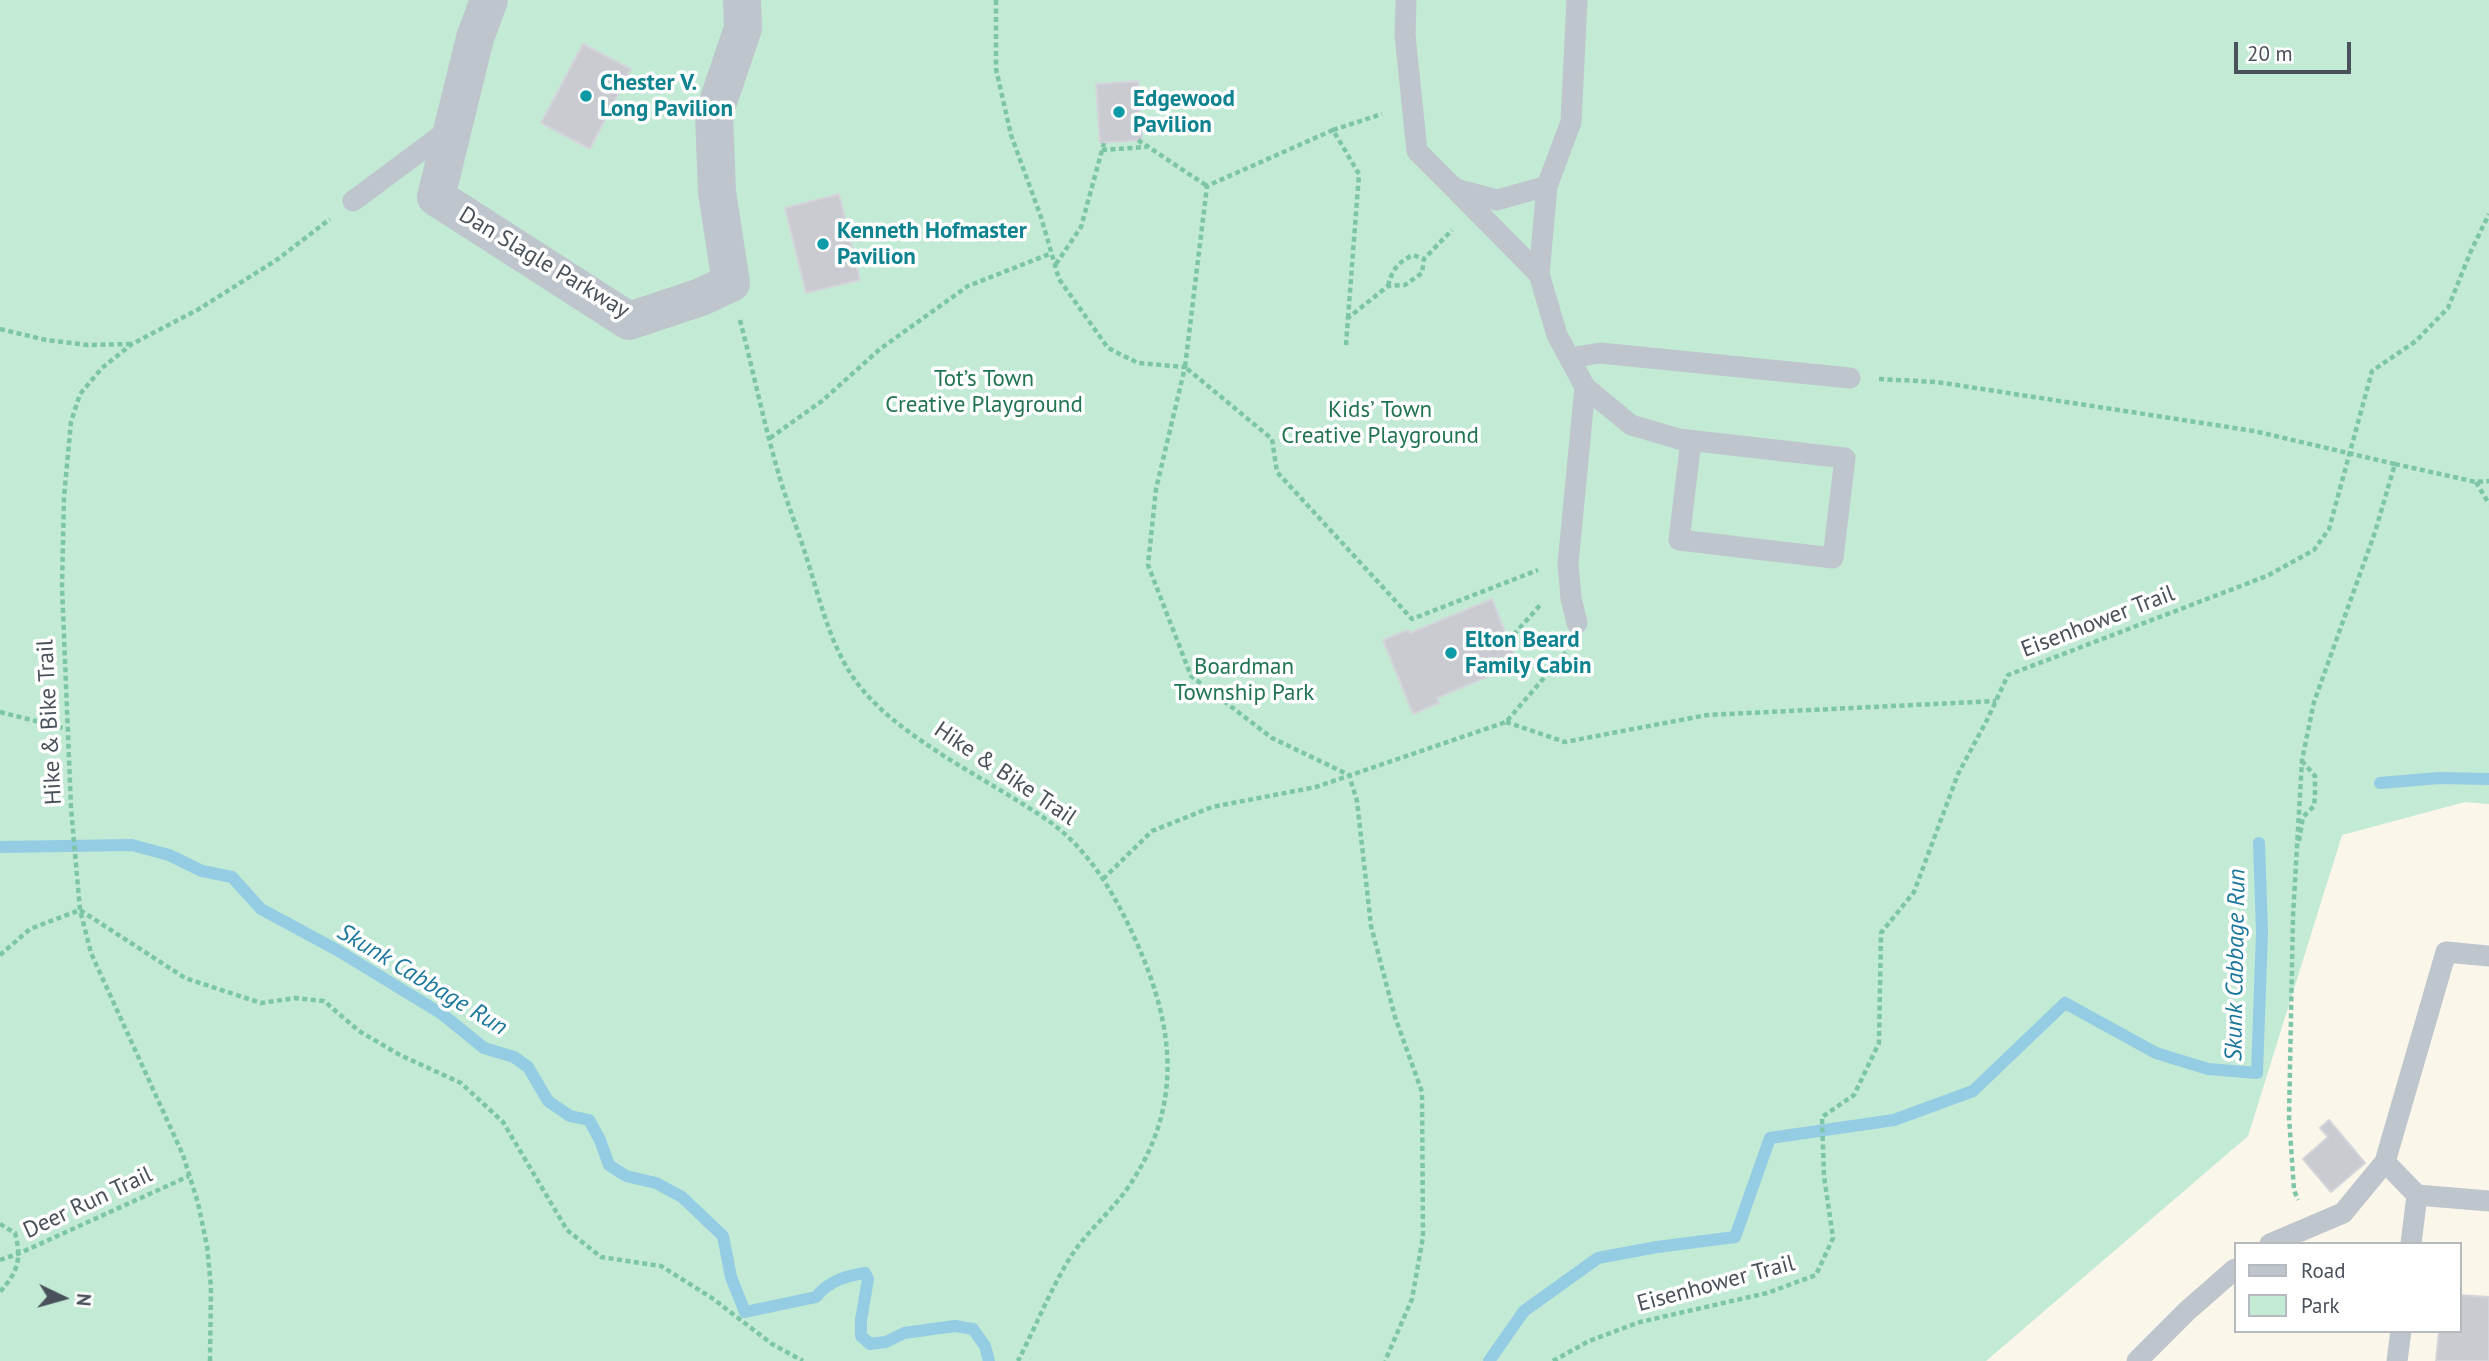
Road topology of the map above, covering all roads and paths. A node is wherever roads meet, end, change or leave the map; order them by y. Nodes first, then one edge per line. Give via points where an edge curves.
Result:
1 (489, 0) edge
2 (742, 0) edge
3 (996, 0) edge
4 (1406, 0) edge
5 (1577, 0) edge
6 (1412, 104) junction
7 (453, 127) junction
8 (1333, 130) junction
9 (1138, 140) dead end
10 (1104, 143) dead end
11 (1147, 146) junction
12 (1102, 150) junction
13 (1207, 186) junction
14 (1547, 186) junction
15 (1455, 189) junction
16 (353, 201) joint
17 (1474, 208) junction
18 (2489, 214) edge
19 (1052, 253) junction
20 (1424, 258) junction
21 (1055, 265) junction
22 (1539, 274) junction
23 (731, 283) junction
24 (1388, 286) junction
25 (1348, 318) junction
26 (0, 329) edge
27 (132, 344) junction
28 (1346, 345) dead end
29 (1569, 358) junction
30 (1185, 367) junction
31 (1850, 378) joint
32 (1585, 387) junction
33 (770, 438) junction
34 (1691, 441) junction
35 (2350, 452) junction
36 (2395, 464) junction
37 (2489, 481) edge
38 (2476, 482) junction
39 (2489, 504) edge
40 (1568, 564) junction
41 (1577, 623) joint
42 (1996, 701) junction
43 (0, 712) edge
44 (1506, 722) junction
45 (67, 729) junction
46 (2302, 760) junction
47 (1349, 775) junction
48 (2295, 853) junction
49 (1103, 879) junction
50 (80, 910) junction
51 (0, 954) edge
52 (2489, 956) edge
53 (2385, 1162) junction
54 (189, 1176) junction
55 (2417, 1195) junction
56 (2489, 1201) edge
57 (0, 1224) edge
58 (2308, 1227) junction
59 (2274, 1242) edge
60 (2411, 1242) edge
61 (20, 1253) junction
62 (0, 1260) edge
63 (2234, 1270) edge
64 (0, 1292) edge
65 (2400, 1333) edge
66 (210, 1361) edge
67 (803, 1361) edge
68 (1018, 1361) edge
69 (1385, 1361) edge
70 (1553, 1361) edge
71 (2137, 1361) edge
72 (2397, 1361) edge

1 - 7 street, Dan Slagle Parkway
2 - 23 street via 743,28 714,114 717,192
3 - 19 path via 996,69 1011,135
4 - 6 lane
5 - 14 lane via 1571,122
6 - 8 path
6 - 15 lane via 1417,151
7 - 16 lane
7 - 23 street, Dan Slagle Parkway via 436,197 629,321
8 - 13 path
8 - 25 path via 1359,174
9 - 11 path
10 - 12 path
11 - 12 path
11 - 13 path
12 - 21 path via 1081,227
13 - 30 path
14 - 15 lane via 1497,200
14 - 22 lane
15 - 17 lane
16 - 27 path, Hike & Bike Trail via 278,259
17 - 20 path
17 - 22 lane
18 - 35 path, Eisenhower Trail via 2448,308 2416,341 2372,371
19 - 21 path
19 - 33 path via 968,286 880,349 822,401
20 - 24 path via 1422,273 1405,285
20 - 24 path via 1413,255 1401,260
21 - 30 path via 1059,279 1108,348 1139,363
22 - 29 lane via 1557,335
23 - 33 path, Hike & Bike Trail
24 - 25 path
25 - 28 path
26 - 27 path via 88,345
27 - 45 path, Hike & Bike Trail via 80,394 71,422 62,587
29 - 31 lane via 1600,353
29 - 32 lane
30 - 40 path via 1272,439 1278,472 1412,619 1543,568
30 - 47 path via 1156,489 1148,565 1191,676 1272,738
31 - 35 path via 1937,382 2019,394 2254,431
32 - 34 lane via 1631,425
32 - 40 lane
33 - 49 path, Hike & Bike Trail via 830,632 855,680 903,726 1057,828
34 - 34 lane via 1679,540 1833,558 1845,458
35 - 36 path
35 - 42 path, Eisenhower Trail via 2329,529 2314,550 2267,576 2008,675
36 - 38 path
36 - 46 path via 2314,702
37 - 38 path
38 - 39 path
40 - 41 lane
41 - 44 path via 1568,652
42 - 44 path via 1707,715 1565,742
42 - 70 path, Eisenhower Trail via 1958,774 1914,892 1881,933 1879,1043 1854,1096 1822,1117 1833,1238 1816,1275 1767,1293 1640,1322 1589,1341
43 - 45 path
44 - 47 path
45 - 50 path, Hike & Bike Trail
46 - 48 path
46 - 48 path via 2315,776 2315,796 2314,806 2303,817
47 - 49 path via 1316,787 1212,807 1152,831
47 - 69 path via 1357,801 1371,926 1395,1017 1422,1092 1423,1237 1412,1298
48 - 58 path via 2289,1117 2294,1190
49 - 68 path, Hike & Bike Trail via 1120,907 1156,993 1167,1043 1167,1089 1143,1162 1127,1189 1068,1261
50 - 51 path via 30,929
50 - 54 path, Hike & Bike Trail via 92,953
50 - 67 path via 185,978 261,1003 295,998 324,1001 369,1037 461,1083 503,1122 567,1230 601,1257 661,1266
52 - 53 lane via 2446,952
53 - 55 lane
53 - 58 lane via 2343,1213
54 - 61 path, Deer Run Trail
54 - 66 path, Hike & Bike Trail via 207,1246
55 - 56 lane
55 - 60 lane
57 - 61 path via 16,1233
58 - 59 lane
61 - 62 path, Deer Run Trail
61 - 64 path via 14,1276
63 - 71 lane
65 - 72 lane

